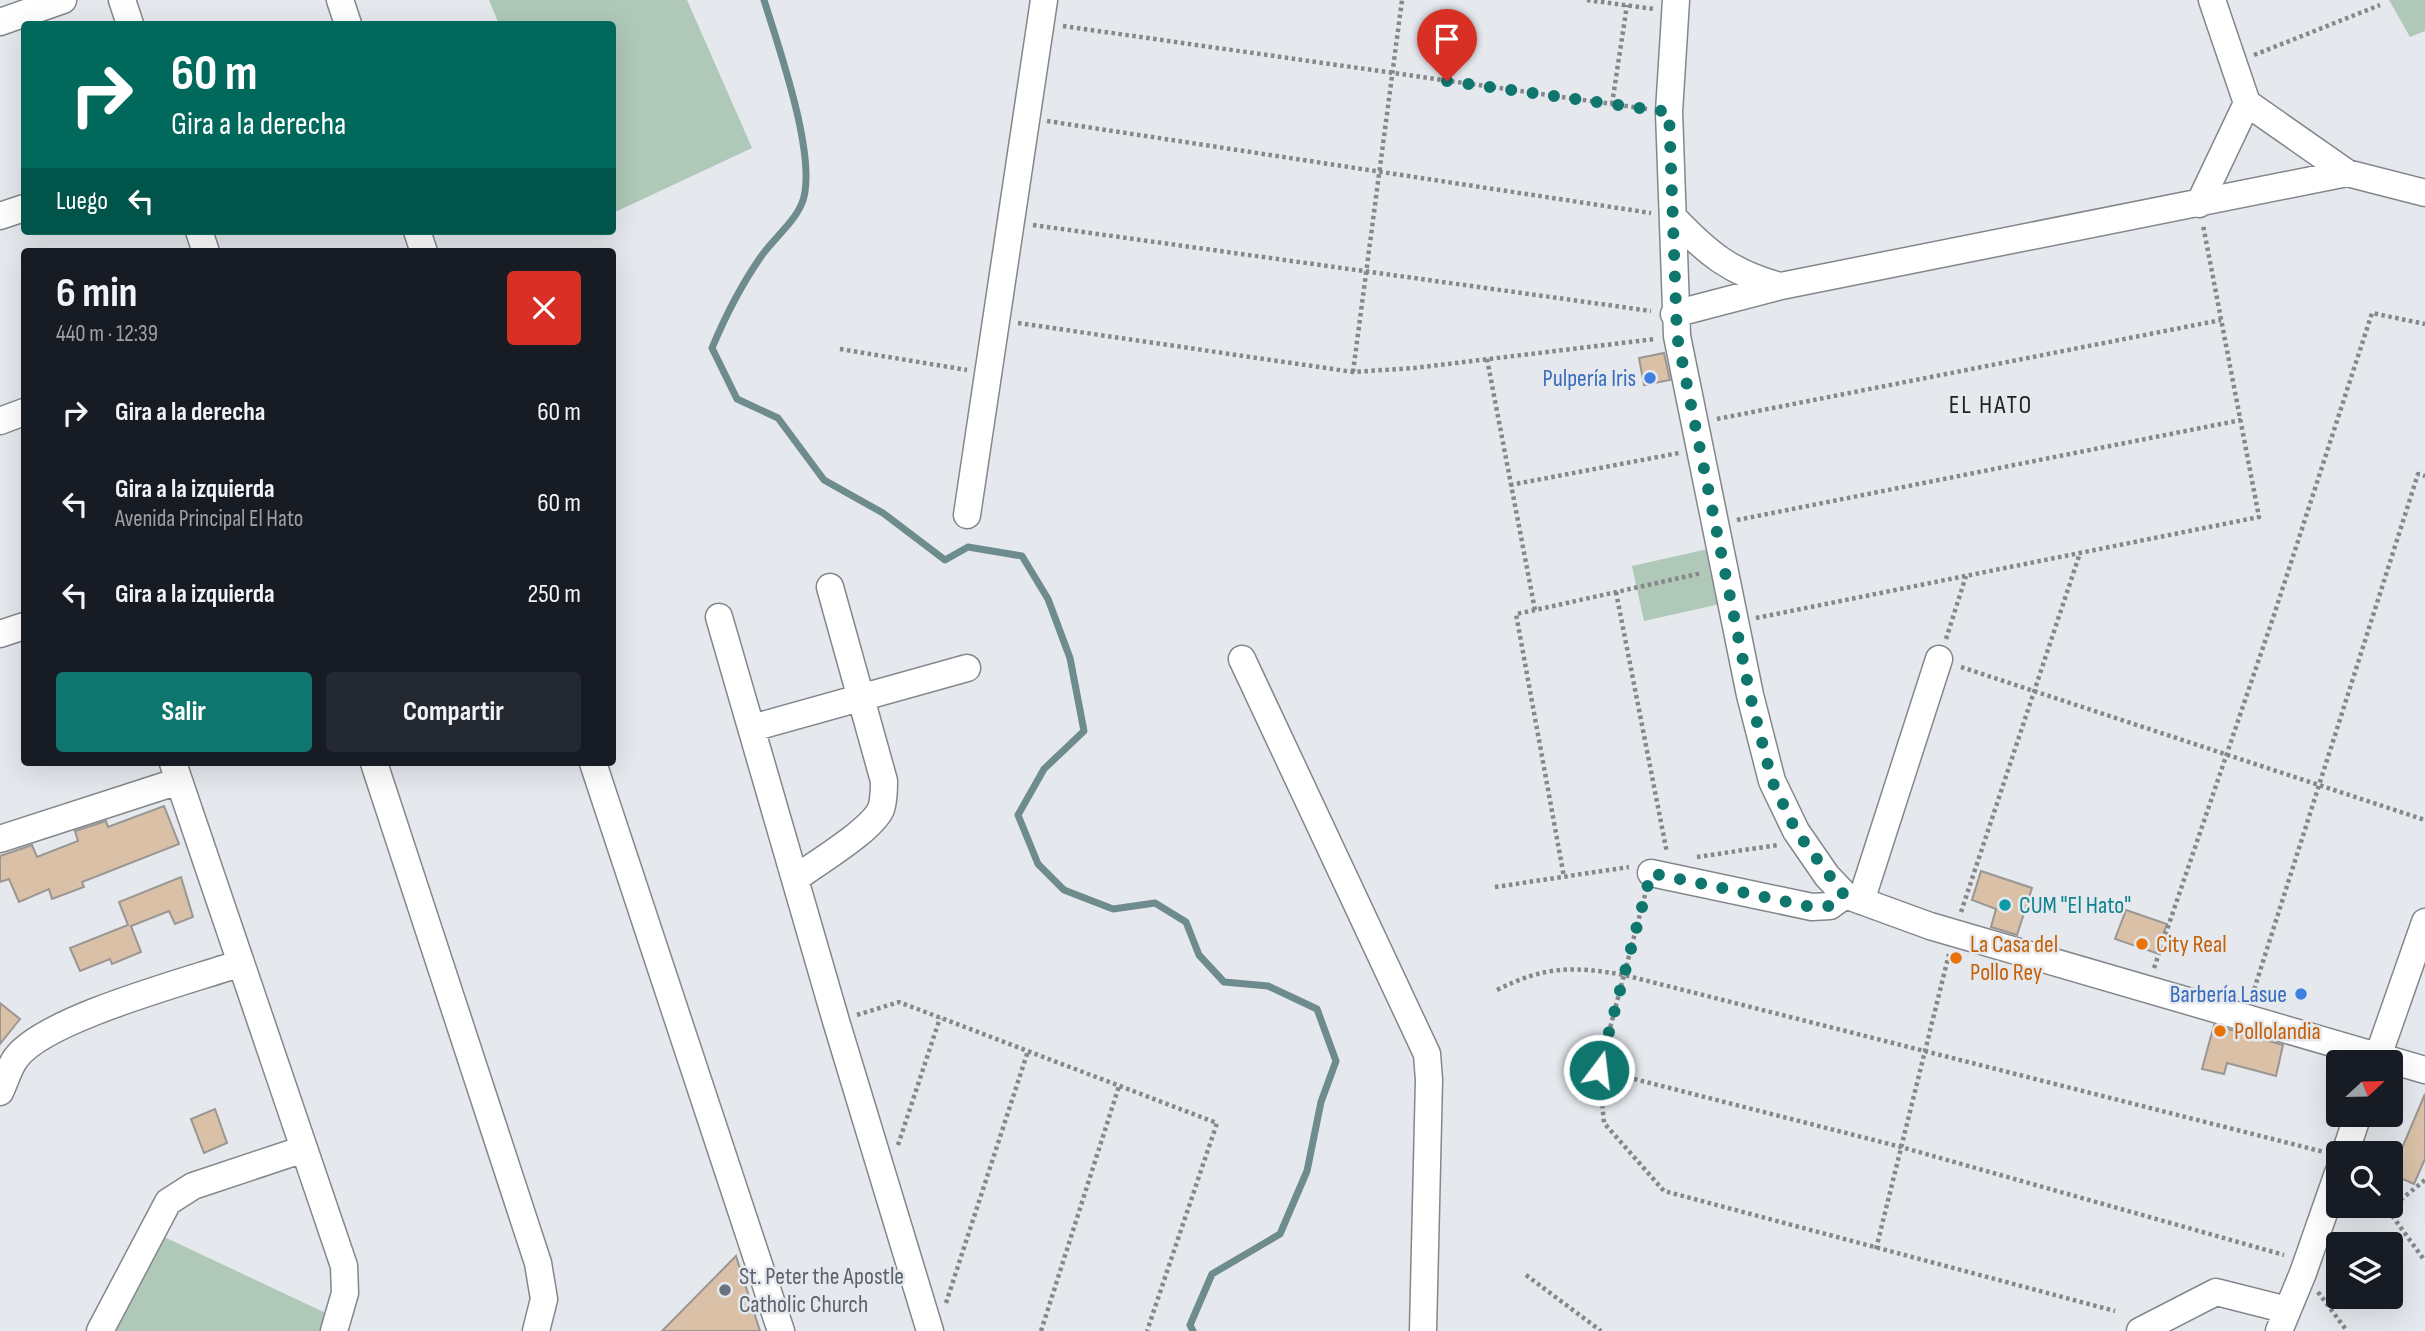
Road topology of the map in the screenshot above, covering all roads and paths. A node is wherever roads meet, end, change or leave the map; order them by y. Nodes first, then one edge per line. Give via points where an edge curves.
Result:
1 (62, 0) edge
2 (122, 0) edge
3 (340, 0) edge
4 (1402, 0) edge
5 (1587, 0) edge
6 (2212, 0) edge
7 (1605, 1) edge
8 (1627, 5) junction
9 (2380, 5) dead end
10 (1676, 6) edge
11 (1043, 11) edge
12 (129, 21) edge
13 (347, 21) edge
14 (0, 22) edge
15 (2233, 63) junction
16 (1392, 74) junction
17 (2247, 103) junction
18 (1612, 104) junction
19 (1669, 112) junction
20 (1026, 118) junction
21 (1379, 170) junction
22 (2347, 173) junction
23 (2425, 193) edge
24 (2199, 204) junction
25 (21, 209) edge
26 (0, 216) edge
27 (1673, 217) junction
28 (1011, 222) junction
29 (1366, 273) junction
30 (1781, 286) junction
31 (996, 320) junction
32 (2221, 320) junction
33 (2425, 324) edge
34 (1676, 325) junction
35 (840, 349) dead end
36 (1487, 359) junction
37 (1353, 372) junction
38 (988, 374) junction
39 (21, 413) edge
40 (2241, 420) junction
41 (0, 421) edge
42 (1698, 436) junction
43 (2425, 476) edge
44 (1510, 485) junction
45 (967, 515) dead end
46 (1715, 525) junction
47 (2080, 553) junction
48 (1724, 568) junction
49 (1966, 576) junction
50 (830, 587) dead end
51 (1616, 592) junction
52 (1751, 605) dead end
53 (1535, 610) junction
54 (719, 617) dead end
55 (21, 627) edge
56 (0, 634) edge
57 (1242, 659) dead end
58 (1939, 659) junction
59 (967, 668) dead end
60 (2035, 691) junction
61 (860, 698) junction
62 (752, 728) junction
63 (2227, 754) junction
64 (375, 766) edge
65 (594, 766) edge
66 (176, 772) edge
67 (2319, 785) junction
68 (2425, 820) edge
69 (0, 839) edge
70 (1660, 867) junction
71 (1564, 877) dead end
72 (795, 879) junction
73 (1853, 898) junction
74 (2425, 922) edge
75 (1954, 932) junction
76 (240, 963) junction
77 (1624, 975) junction
78 (2147, 988) junction
79 (1497, 990) dead end
80 (2245, 1016) junction
81 (940, 1018) junction
82 (836, 1021) junction
83 (2349, 1050) edge
84 (2380, 1050) edge
85 (1028, 1051) junction
86 (1925, 1051) junction
87 (2403, 1065) edge
88 (1599, 1070) junction
89 (2425, 1070) edge
90 (1119, 1086) junction
91 (0, 1092) edge
92 (1901, 1146) junction
93 (304, 1149) junction
94 (2326, 1157) edge
95 (2425, 1180) edge
96 (885, 1182) junction
97 (2326, 1195) edge
98 (2403, 1196) edge
99 (2394, 1218) edge
100 (1876, 1249) junction
101 (2425, 1261) edge
102 (2305, 1267) junction
103 (1526, 1275) dead end
104 (945, 1306) dead end
105 (2115, 1311) dead end
106 (2283, 1321) edge
107 (100, 1331) edge
108 (334, 1331) edge
109 (536, 1331) edge
110 (781, 1331) edge
111 (930, 1331) edge
112 (1041, 1331) edge
113 (1147, 1331) edge
114 (1423, 1331) edge
115 (1601, 1331) edge
116 (2140, 1331) edge
117 (2347, 1331) edge

1 - 14 street
2 - 12 street
3 - 13 street
4 - 16 path
5 - 7 path
6 - 15 street
7 - 8 path
8 - 10 path
8 - 18 path
9 - 15 path
10 - 19 street
11 - 16 path
11 - 20 street
15 - 17 street
16 - 18 path
16 - 21 path
17 - 22 street
17 - 24 street
18 - 19 path
19 - 27 street
20 - 21 path
20 - 28 street
21 - 27 path
21 - 29 path
22 - 23 street
22 - 24 street
24 - 30 street
24 - 32 path
25 - 26 street
27 - 30 street via 1722,263 1750,278
27 - 34 street
28 - 29 path
28 - 31 street
29 - 34 path
29 - 37 path
30 - 34 street
31 - 37 path
31 - 38 street
32 - 40 path
32 - 42 path
33 - 63 path via 2372,313
34 - 36 path
34 - 42 street
35 - 38 path
36 - 37 path
36 - 44 path
38 - 45 street
39 - 41 street
40 - 46 path
40 - 47 path via 2259,517
42 - 44 path
42 - 46 street
43 - 67 path via 2418,474
44 - 53 path
46 - 48 street
47 - 49 path
47 - 60 path
48 - 51 path
48 - 73 street via 1772,781 1796,831
49 - 52 path via 1754,618
49 - 58 path
50 - 61 street
51 - 53 path
51 - 70 path
53 - 71 path via 1516,614
54 - 62 street
55 - 56 street
57 - 114 street via 1427,1054
58 - 60 path
58 - 73 street
59 - 61 street
60 - 63 path
60 - 75 path
61 - 62 street
61 - 72 street via 884,781 880,811
62 - 72 street
63 - 67 path
63 - 78 path
64 - 109 street via 538,1263 544,1299
65 - 110 street
66 - 69 street
66 - 76 street
67 - 68 path
67 - 80 path
70 - 73 street via 1812,907
70 - 77 path
72 - 82 street
73 - 75 street
74 - 84 street
75 - 78 street
75 - 86 path
76 - 91 street via 41,1034 15,1058
76 - 93 street
77 - 79 path via 1578,967 1552,969
77 - 86 path
77 - 88 path
78 - 80 street
80 - 83 street
81 - 82 path via 899,1002
81 - 85 path
81 - 96 path
82 - 96 street
85 - 90 path
85 - 104 path
86 - 92 path
86 - 94 path
87 - 89 street
88 - 92 path
88 - 100 path via 1604,1123 1664,1191
90 - 112 path
90 - 113 path via 1217,1123
92 - 100 path
92 - 102 path
93 - 107 street via 193,1186 168,1202
93 - 108 street via 344,1266 345,1293
95 - 98 path
96 - 111 street
97 - 102 street
99 - 101 path
100 - 105 path
102 - 106 street
102 - 117 path
103 - 115 path
106 - 116 street via 2216,1292

